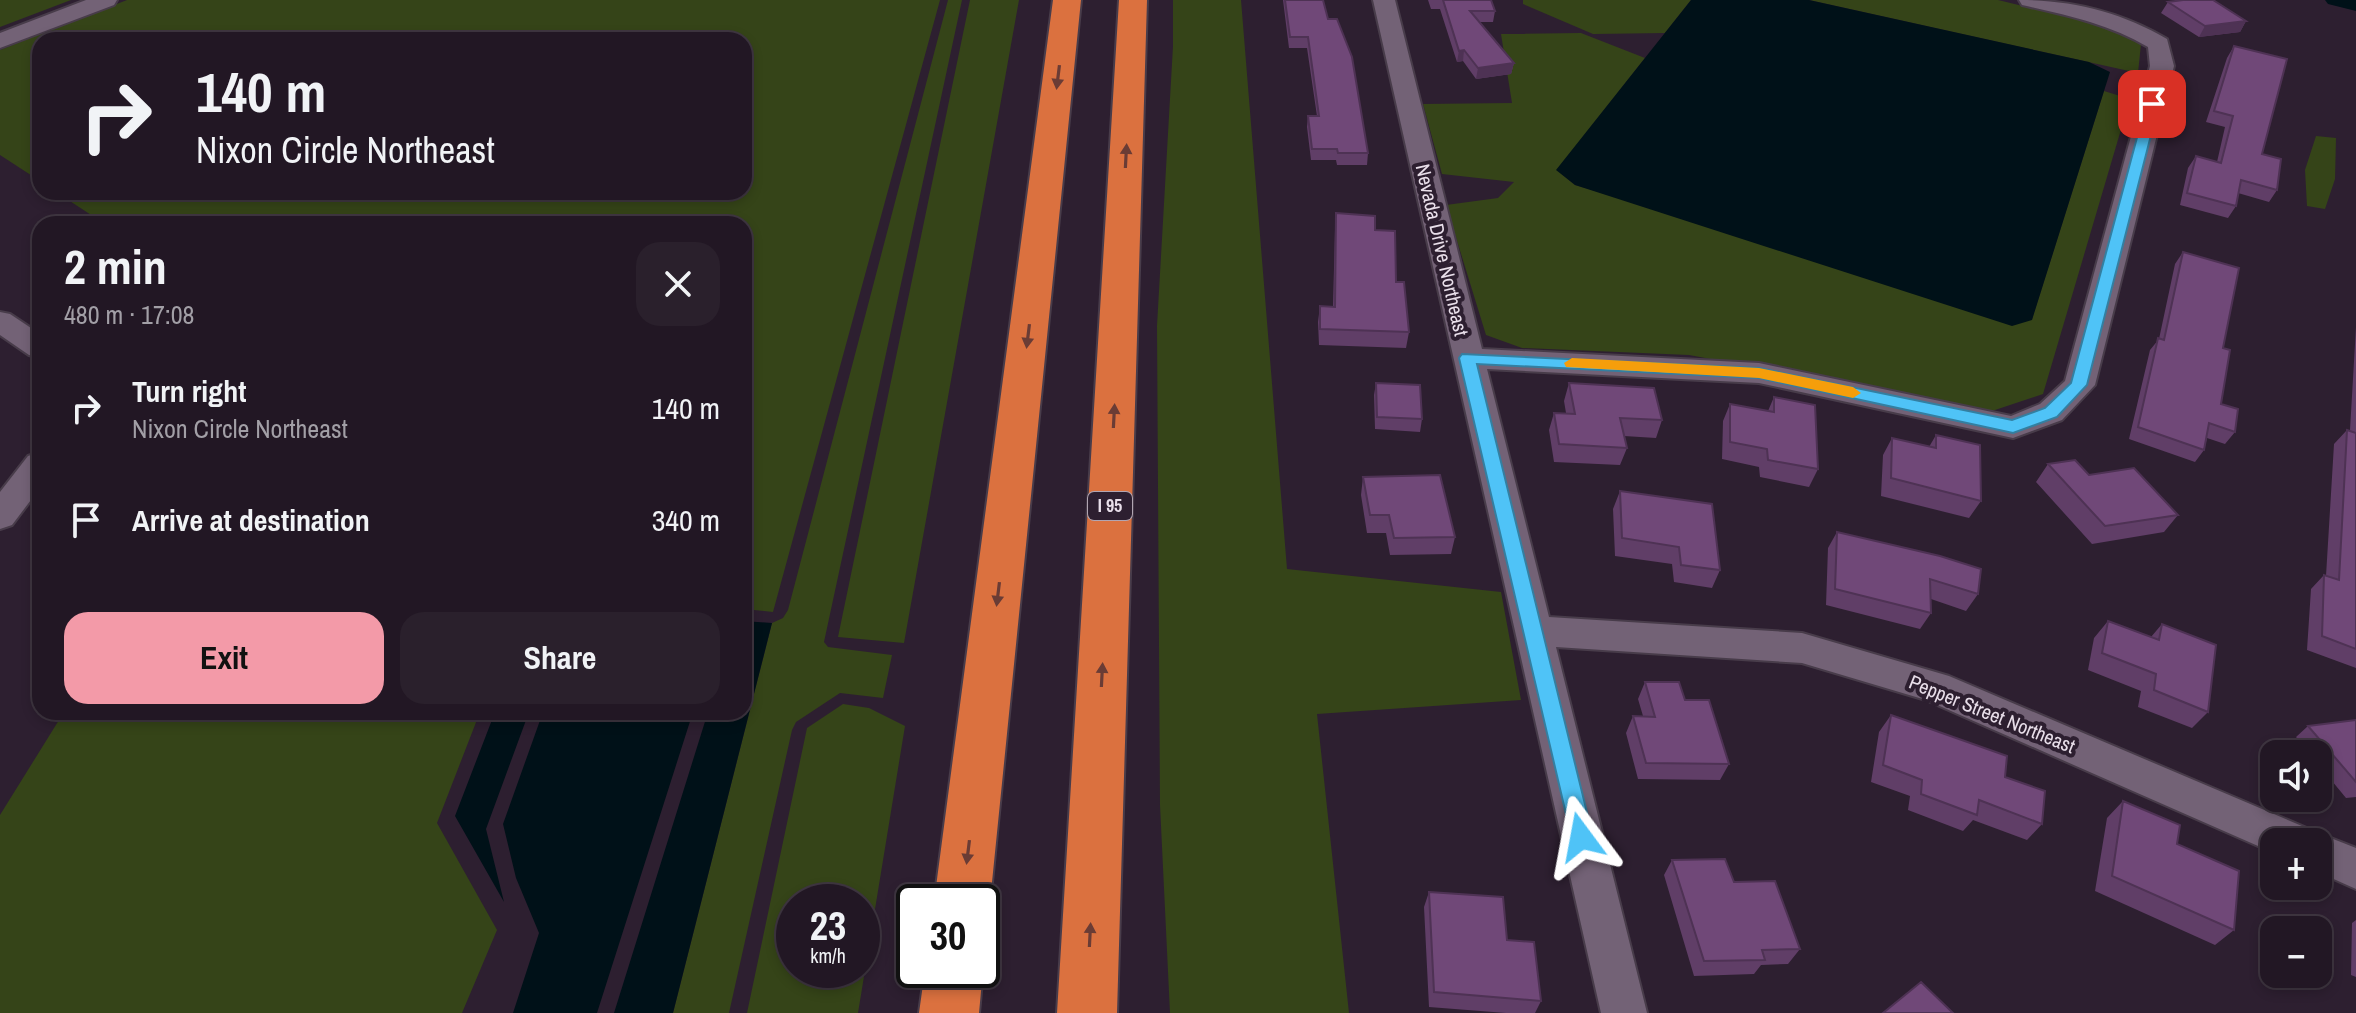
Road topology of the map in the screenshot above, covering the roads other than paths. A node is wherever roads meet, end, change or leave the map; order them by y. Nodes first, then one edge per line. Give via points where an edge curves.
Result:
1 (106, 0) edge
2 (1067, 0) edge
3 (1133, 0) edge
4 (1384, 0) edge
5 (2030, 0) edge
6 (0, 41) edge
7 (0, 321) edge
8 (32, 343) edge
9 (1468, 358) junction
10 (32, 474) edge
11 (0, 516) edge
12 (1532, 631) junction
13 (2262, 828) edge
14 (2332, 858) edge
15 (2356, 869) edge
16 (964, 884) edge
17 (952, 988) edge
18 (949, 1013) edge
19 (1087, 1013) edge
20 (1624, 1013) edge

1 - 6 street
2 -> 16 highway
19 -> 3 highway, I 95
4 - 9 street, Nevada Drive Northeast
5 - 9 street via 2136,29 2159,44 2162,66 2079,385 2051,412 2013,427 1759,373
7 - 8 street
9 - 12 street, Nevada Drive Northeast
10 - 11 street
12 - 13 street, Pepper Street Northeast via 1802,648 1935,687
12 - 20 street, Nevada Drive Northeast
14 - 15 street
17 - 18 highway

